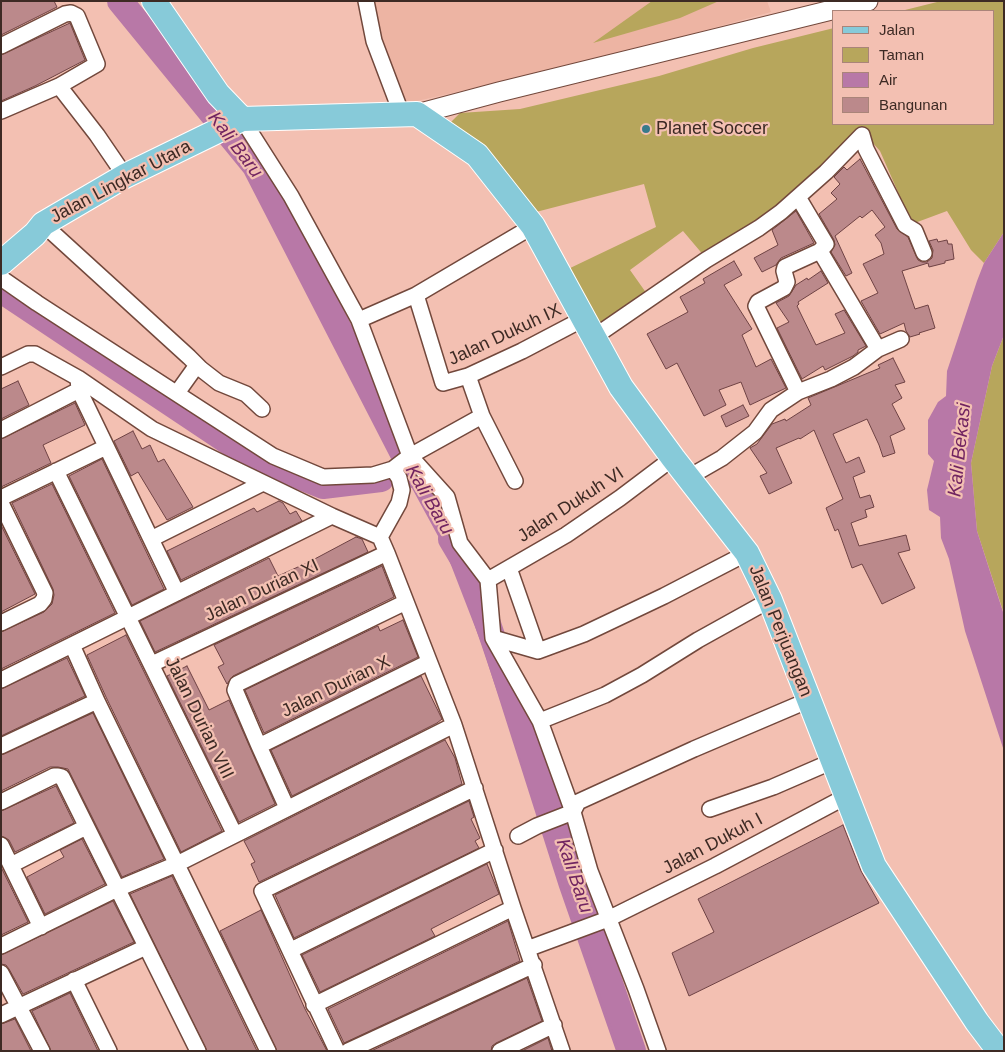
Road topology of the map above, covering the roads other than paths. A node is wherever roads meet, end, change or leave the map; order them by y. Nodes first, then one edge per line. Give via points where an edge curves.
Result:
1 (366, 1) edge
2 (868, 1) edge
3 (157, 2) edge
4 (1, 46) edge
5 (59, 86) junction
6 (1, 111) edge
7 (410, 114) junction
8 (241, 119) junction
9 (125, 176) junction
10 (798, 197) junction
11 (533, 226) junction
12 (39, 229) junction
13 (1, 247) edge
14 (820, 251) junction
15 (924, 253) dead end
16 (1, 263) edge
17 (1, 278) edge
18 (416, 295) junction
19 (359, 320) junction
20 (588, 328) junction
21 (902, 339) dead end
22 (878, 349) junction
23 (196, 365) junction
24 (1, 367) edge
25 (468, 376) junction
26 (79, 384) junction
27 (798, 392) junction
28 (177, 393) junction
29 (262, 410) dead end
30 (482, 416) junction
31 (1, 430) edge
32 (106, 447) junction
33 (673, 458) junction
34 (399, 468) junction
35 (56, 471) junction
36 (689, 477) junction
37 (515, 481) dead end
38 (263, 483) junction
39 (1, 498) edge
40 (1, 504) edge
41 (332, 516) junction
42 (380, 537) junction
43 (151, 539) junction
44 (748, 552) junction
45 (387, 553) junction
46 (509, 568) junction
47 (488, 580) junction
48 (177, 592) junction
49 (770, 600) junction
50 (406, 602) junction
51 (128, 617) junction
52 (1, 622) edge
53 (493, 638) junction
54 (72, 645) junction
55 (538, 651) junction
56 (429, 662) junction
57 (152, 664) junction
58 (1, 680) edge
59 (809, 700) junction
60 (98, 701) junction
61 (540, 721) junction
62 (454, 725) junction
63 (1, 746) edge
64 (259, 746) junction
65 (833, 761) junction
66 (474, 788) junction
67 (847, 796) junction
68 (1, 802) edge
69 (288, 808) junction
70 (710, 809) dead end
71 (573, 812) junction
72 (86, 827) junction
73 (235, 835) junction
74 (518, 836) dead end
75 (1, 845) edge
76 (495, 850) junction
77 (177, 864) junction
78 (11, 865) junction
79 (117, 889) junction
80 (514, 908) junction
81 (602, 921) junction
82 (40, 927) junction
83 (1, 946) edge
84 (146, 947) junction
85 (528, 949) junction
86 (291, 950) junction
87 (534, 964) junction
88 (1, 974) edge
89 (74, 980) junction
90 (314, 1005) junction
91 (20, 1006) junction
92 (1, 1015) edge
93 (554, 1025) junction
94 (42, 1051) edge
95 (110, 1051) edge
96 (198, 1051) edge
97 (268, 1051) edge
98 (337, 1051) edge
99 (348, 1051) edge
100 (500, 1051) edge
101 (562, 1051) edge
102 (658, 1051) edge
103 (999, 1051) edge

1 - 7 street via 374,41
2 - 7 street
3 - 8 main road via 218,94
4 - 5 street via 65,14 77,16 97,64
5 - 6 street
5 - 9 street
7 - 8 main road, Jalan Lingkar Utara
7 - 11 main road, Jalan Perjuangan via 477,155
8 - 9 main road, Jalan Lingkar Utara
8 - 19 street via 290,196
9 - 12 main road, Jalan Lingkar Utara
10 - 14 street via 824,239 826,244
10 - 15 street, Jalan Dukuh IX via 862,136 905,225 915,230
10 - 20 street, Jalan Dukuh IX via 759,228
11 - 18 street
11 - 20 main road, Jalan Perjuangan
12 - 13 main road, Jalan Lingkar Utara
12 - 16 main road, Jalan Lingkar Utara
12 - 23 street
14 - 22 street
14 - 27 street via 785,267 788,282 784,288 756,306
17 - 28 street
18 - 19 street
18 - 25 street, Jalan Dukuh IX via 443,383
19 - 34 street
20 - 25 street, Jalan Dukuh IX via 522,350
20 - 33 main road, Jalan Perjuangan via 621,388
21 - 22 street
22 - 27 street via 846,371
23 - 28 street
23 - 29 street via 220,383 246,394
24 - 26 street via 35,354
25 - 30 street
26 - 31 street
26 - 32 street
26 - 38 street via 152,429
27 - 36 street via 771,410 755,432 722,458
28 - 34 street via 273,456 322,478 373,475
30 - 34 street
30 - 37 street
32 - 35 street
32 - 43 street
33 - 36 main road, Jalan Perjuangan
33 - 46 street, Jalan Dukuh VI via 566,535
34 - 42 street via 402,490 399,503
34 - 47 street via 447,497 460,543
35 - 39 street
35 - 51 street, Jalan Durian VIII
36 - 44 main road, Jalan Perjuangan
38 - 41 street
38 - 43 street
40 - 52 street via 44,599 40,604
41 - 42 street
41 - 48 street
42 - 45 street
43 - 48 street
44 - 49 main road, Jalan Perjuangan
44 - 55 street via 584,634
45 - 50 street
45 - 57 street, Jalan Durian XI
46 - 47 street, Jalan Dukuh VI
46 - 55 street
47 - 53 street
48 - 51 street
49 - 59 main road, Jalan Perjuangan
49 - 61 street via 605,695
50 - 56 street
50 - 64 street via 237,684 235,690
51 - 54 street
51 - 57 street, Jalan Durian VIII
53 - 55 street
53 - 61 street
54 - 58 street
54 - 60 street
56 - 62 street
56 - 64 street, Jalan Durian X
57 - 73 street, Jalan Durian VIII
59 - 65 main road, Jalan Perjuangan
59 - 71 street via 578,802
60 - 63 street
60 - 77 street
61 - 71 street
62 - 66 street
62 - 69 street
64 - 69 street
65 - 67 main road, Jalan Perjuangan
65 - 70 street
66 - 76 street
66 - 86 street via 262,891
67 - 81 street, Jalan Dukuh I
67 - 103 main road, Jalan Perjuangan via 874,866
68 - 72 street via 58,776 62,778
69 - 73 street
71 - 74 street
71 - 81 street
72 - 78 street
72 - 79 street
73 - 77 street
75 - 78 street
76 - 80 street
76 - 86 street
77 - 79 street
77 - 97 street
78 - 82 street
79 - 82 street
79 - 84 street
80 - 85 street
80 - 90 street
81 - 85 street, Jalan Dukuh I
81 - 102 street via 636,988
82 - 83 street
84 - 89 street
84 - 96 street
85 - 87 street
86 - 90 street
87 - 93 street
87 - 99 street
88 - 91 street
89 - 91 street
89 - 95 street
90 - 98 street
91 - 92 street
91 - 94 street
93 - 100 street
93 - 101 street

